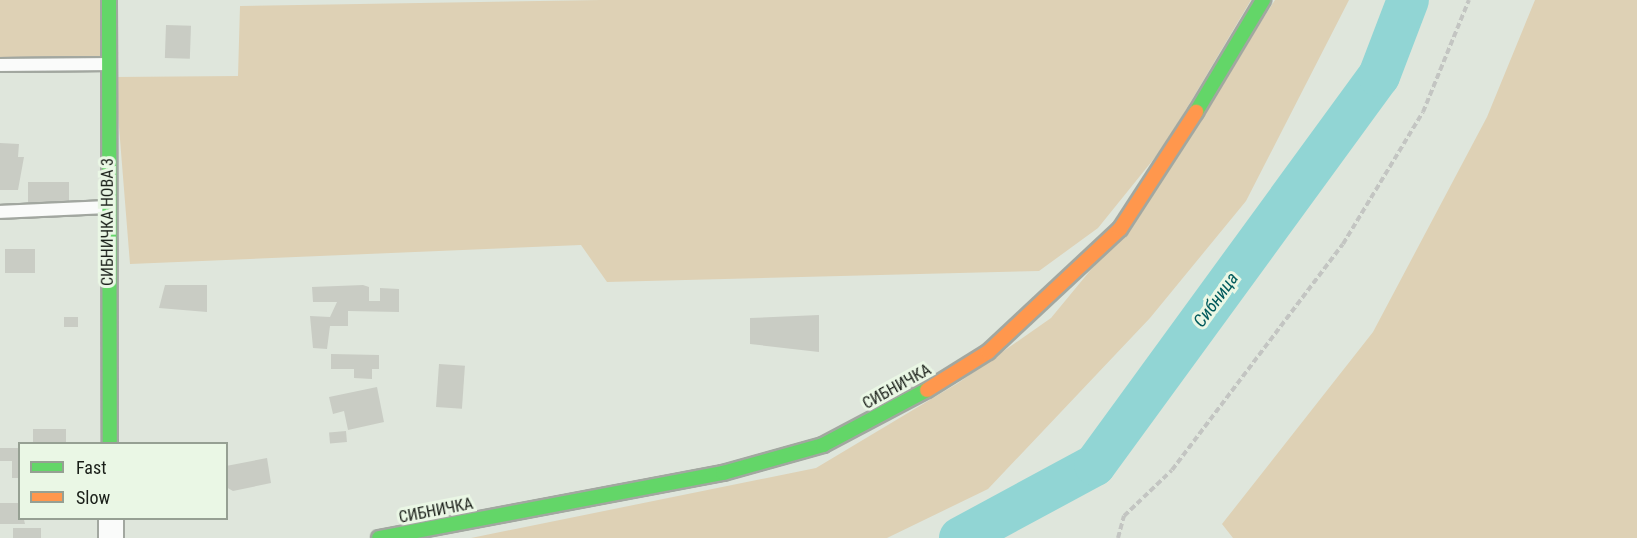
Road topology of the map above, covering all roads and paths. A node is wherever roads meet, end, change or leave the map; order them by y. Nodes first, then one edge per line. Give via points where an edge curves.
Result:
1 (109, 0) edge
2 (1263, 0) edge
3 (1469, 0) edge
4 (0, 64) edge
5 (108, 64) junction
6 (107, 207) junction
7 (0, 212) edge
8 (110, 442) edge
9 (111, 520) edge
10 (111, 538) edge
11 (379, 538) edge
12 (1118, 538) edge

1 - 5 street, СИБНИЧКА НОВА 3
2 - 11 street, СИБНИЧКА via 1232,57 1120,229 988,352 905,404 824,445 723,474
3 - 12 path via 1423,112 1343,244 1172,470 1124,516
4 - 5 lane
5 - 6 street, СИБНИЧКА НОВА 3
6 - 7 lane
6 - 8 street, СИБНИЧКА НОВА 3
9 - 10 street

